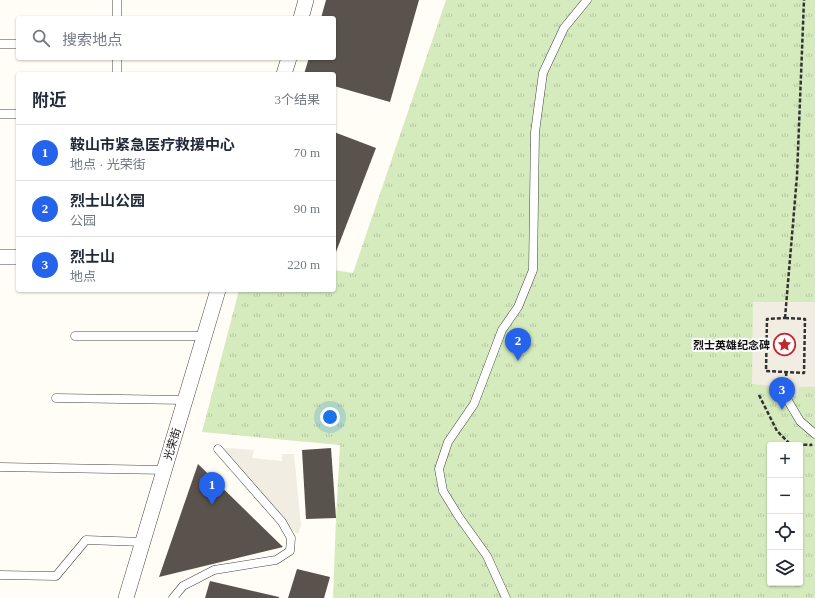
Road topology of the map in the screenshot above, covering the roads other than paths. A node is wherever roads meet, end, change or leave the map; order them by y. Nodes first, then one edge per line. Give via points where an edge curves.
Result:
1 (117, 0) edge
2 (306, 0) edge
3 (587, 0) edge
4 (117, 16) edge
5 (302, 16) edge
6 (0, 44) edge
7 (16, 44) edge
8 (117, 60) edge
9 (288, 60) edge
10 (116, 72) edge
11 (285, 72) edge
12 (0, 114) edge
13 (16, 114) edge
14 (0, 257) edge
15 (16, 257) edge
16 (217, 292) edge
17 (75, 336) dead end
18 (205, 336) junction
19 (56, 398) dead end
20 (787, 399) dead end
21 (185, 400) junction
22 (815, 434) edge
23 (218, 449) dead end
24 (0, 467) edge
25 (164, 470) junction
26 (143, 542) junction
27 (0, 575) edge
28 (126, 598) edge
29 (173, 598) edge
30 (506, 598) edge

1 - 4 lane
2 - 5 street
3 - 30 lane via 564,28 543,73 535,132 533,270 518,307 502,330 474,404 448,442 438,469 443,491 487,556
6 - 7 lane
8 - 10 lane
9 - 11 street
12 - 13 lane
14 - 15 street
16 - 18 street, 光荣街
17 - 18 lane
18 - 21 street, 光荣街
19 - 21 lane
20 - 22 lane via 800,421
21 - 25 street, 光荣街
23 - 29 lane via 282,522 291,538 290,551 276,560 214,570 183,586
24 - 25 lane
25 - 26 street, 光荣街
26 - 27 lane via 86,540 56,576
26 - 28 street, 光荣街

